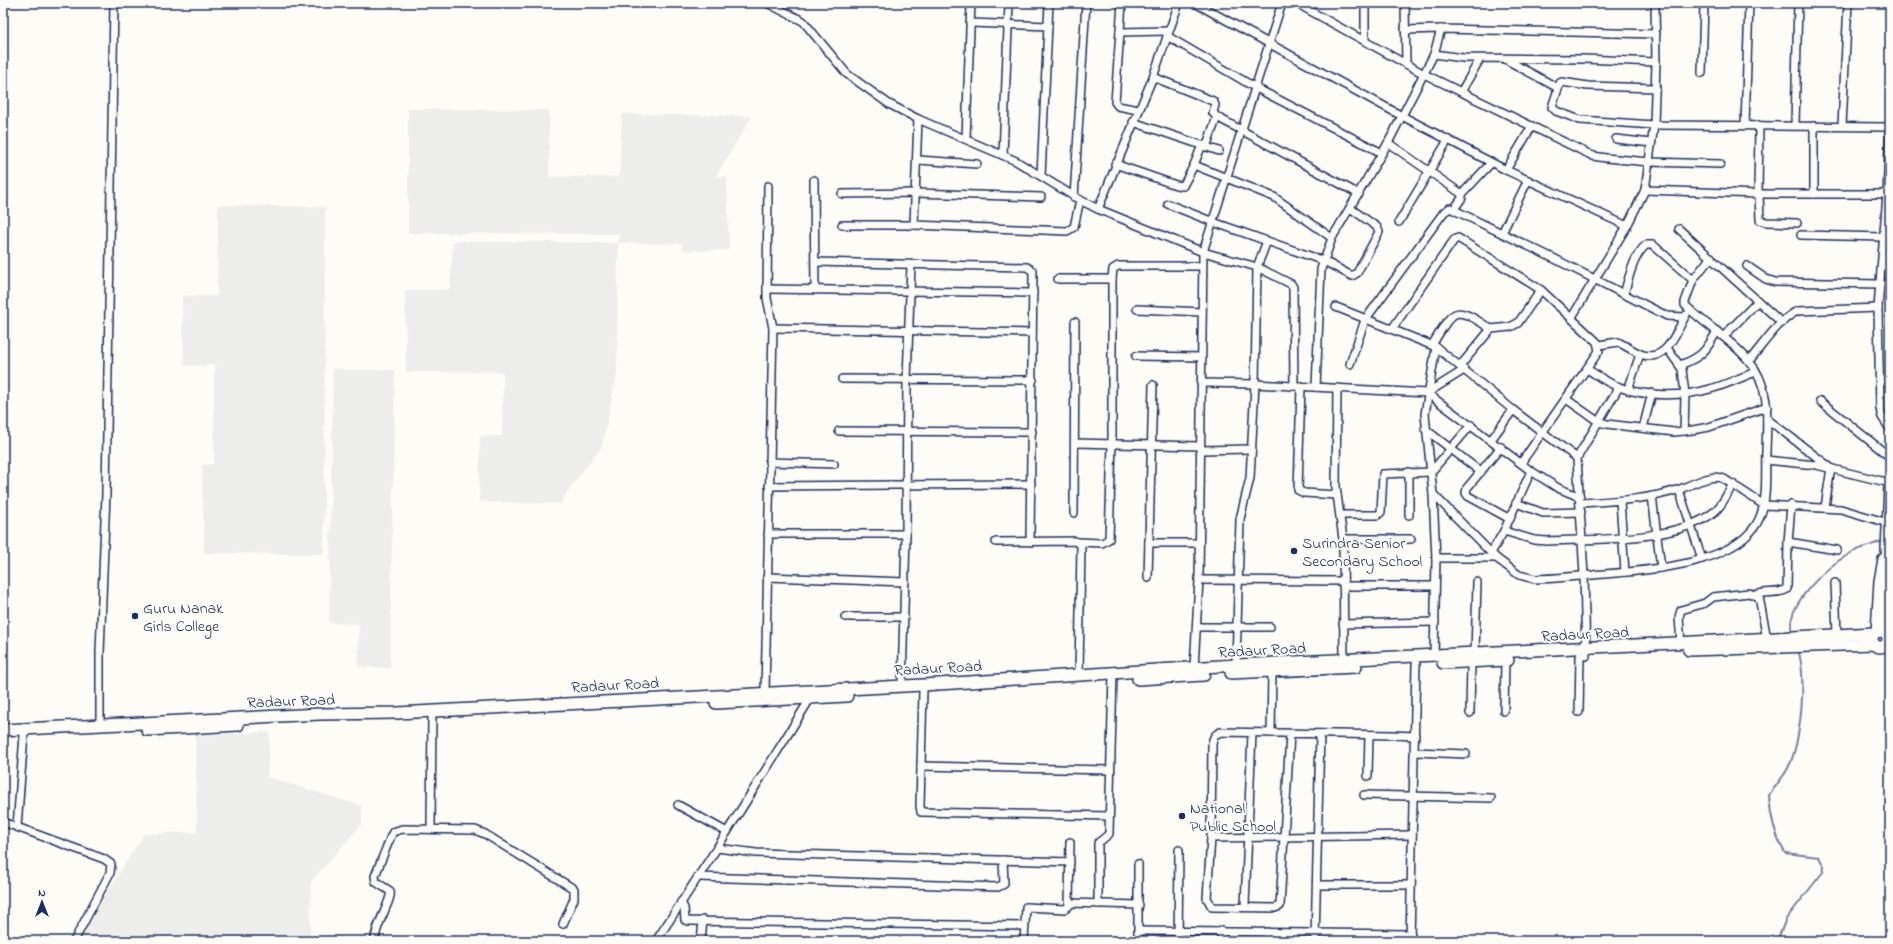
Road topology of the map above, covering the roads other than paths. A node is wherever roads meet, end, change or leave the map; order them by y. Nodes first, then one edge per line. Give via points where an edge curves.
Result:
1 (114, 3) edge
2 (767, 3) edge
3 (971, 3) edge
4 (1009, 3) edge
5 (1049, 3) edge
6 (1086, 3) edge
7 (1122, 3) edge
8 (1179, 3) edge
9 (1195, 3) edge
10 (1282, 3) edge
11 (1296, 3) edge
12 (1365, 3) edge
13 (1405, 3) edge
14 (1655, 3) edge
15 (1704, 3) edge
16 (1749, 3) edge
17 (1798, 3) edge
18 (1848, 3) edge
19 (970, 23) junction
20 (1008, 24) junction
21 (1048, 26) junction
22 (1441, 28) junction
23 (1405, 30) junction
24 (1120, 32) junction
25 (1168, 34) junction
26 (1656, 34) junction
27 (1365, 41) junction
28 (1268, 42) junction
29 (1434, 54) junction
30 (1504, 58) junction
31 (1480, 59) junction
32 (1656, 62) junction
33 (1406, 64) junction
34 (1702, 73) dead end
35 (1424, 74) junction
36 (1153, 77) junction
37 (1256, 88) junction
38 (1558, 88) junction
39 (1656, 88) junction
40 (1461, 92) junction
41 (1138, 110) junction
42 (1402, 116) junction
43 (1217, 117) junction
44 (918, 119) junction
45 (1133, 122) junction
46 (1654, 125) junction
47 (1745, 125) junction
48 (1759, 125) junction
49 (1795, 125) junction
50 (1532, 126) junction
51 (1814, 126) junction
52 (1842, 126) junction
53 (1890, 127) edge
54 (1241, 130) junction
55 (966, 138) junction
56 (1616, 139) dead end
57 (1448, 140) junction
58 (1388, 143) junction
59 (1651, 144) junction
60 (1204, 146) junction
61 (1219, 151) dead end
62 (1382, 153) junction
63 (1004, 155) junction
64 (918, 160) junction
65 (1649, 162) junction
66 (1491, 163) junction
67 (977, 164) dead end
68 (1115, 164) junction
69 (1720, 164) dead end
70 (1194, 165) junction
71 (1506, 170) junction
72 (1429, 172) junction
73 (1041, 176) junction
74 (1226, 177) junction
75 (814, 180) dead end
76 (1528, 180) junction
77 (768, 186) dead end
78 (1645, 190) junction
79 (916, 193) junction
80 (842, 194) dead end
81 (1359, 194) junction
82 (1462, 194) junction
83 (1759, 194) junction
84 (1814, 194) junction
85 (1887, 194) junction
86 (1041, 197) dead end
87 (1077, 198) junction
88 (1168, 204) dead end
89 (1098, 208) junction
90 (1350, 208) junction
91 (1454, 209) junction
92 (1213, 222) junction
93 (1399, 222) dead end
94 (1797, 223) dead end
95 (842, 225) dead end
96 (914, 225) junction
97 (1627, 226) junction
98 (1679, 229) dead end
99 (1502, 233) junction
100 (1801, 235) dead end
101 (1884, 237) junction
102 (1332, 238) junction
103 (1267, 241) junction
104 (1203, 252) junction
105 (1711, 257) junction
106 (1324, 261) junction
107 (816, 262) junction
108 (912, 264) junction
109 (1201, 266) junction
110 (1747, 266) dead end
111 (1257, 267) junction
112 (1058, 279) dead end
113 (1112, 279) junction
114 (1596, 280) junction
115 (1693, 280) junction
116 (1880, 284) junction
117 (767, 289) junction
118 (815, 290) junction
119 (1541, 290) junction
120 (910, 292) junction
121 (1033, 293) junction
122 (1624, 294) junction
123 (1758, 301) junction
124 (1336, 308) dead end
125 (1878, 308) junction
126 (1137, 309) dead end
127 (1689, 309) junction
128 (1202, 312) junction
129 (1572, 317) junction
130 (1684, 318) junction
131 (1365, 320) junction
132 (1076, 322) dead end
133 (1782, 323) junction
134 (772, 328) junction
135 (1491, 329) junction
136 (909, 330) junction
137 (1392, 330) junction
138 (1717, 331) junction
139 (1032, 333) junction
140 (1724, 336) junction
141 (1599, 345) junction
142 (1434, 346) junction
143 (1667, 348) junction
144 (1640, 354) junction
145 (1136, 356) dead end
146 (1201, 357) junction
147 (1749, 361) junction
148 (1350, 364) dead end
149 (1680, 365) junction
150 (1462, 368) junction
151 (1587, 369) junction
152 (1756, 372) junction
153 (842, 379) dead end
154 (907, 380) junction
155 (1033, 380) junction
156 (1201, 383) junction
157 (1255, 384) junction
158 (1153, 386) dead end
159 (1297, 386) junction
160 (1316, 387) junction
161 (1618, 387) junction
162 (1337, 388) junction
163 (1628, 390) junction
164 (1427, 393) junction
165 (1652, 393) junction
166 (1684, 394) junction
167 (1566, 400) junction
168 (1820, 401) dead end
169 (1767, 407) junction
170 (1513, 410) junction
171 (1767, 419) junction
172 (1599, 422) junction
173 (1471, 425) junction
174 (1643, 428) junction
175 (1890, 428) edge
176 (1425, 429) junction
177 (839, 431) dead end
178 (907, 431) junction
179 (1684, 431) junction
180 (1032, 432) junction
181 (1544, 432) junction
182 (1491, 440) junction
183 (1075, 443) junction
184 (1112, 444) junction
185 (1152, 444) junction
186 (1501, 447) junction
187 (1200, 448) junction
188 (1252, 449) junction
189 (1452, 449) junction
190 (1890, 457) edge
191 (1577, 458) junction
192 (1766, 460) junction
193 (770, 462) junction
194 (1521, 463) junction
195 (834, 464) dead end
196 (1831, 468) junction
197 (1531, 471) junction
198 (1409, 472) junction
199 (1431, 472) junction
200 (1481, 472) junction
201 (906, 484) junction
202 (1031, 484) junction
203 (1733, 484) junction
204 (1890, 485) edge
205 (769, 486) junction
206 (1678, 490) junction
207 (1434, 494) junction
208 (1337, 495) junction
209 (1652, 496) junction
210 (1580, 500) junction
211 (1620, 501) junction
212 (1516, 503) junction
213 (1764, 505) junction
214 (1791, 505) junction
215 (1825, 507) junction
216 (1074, 512) dead end
217 (1581, 512) junction
218 (1340, 515) junction
219 (1409, 515) dead end
220 (1510, 519) junction
221 (1689, 525) junction
222 (1888, 527) junction
223 (1504, 531) junction
224 (768, 534) junction
225 (906, 534) junction
226 (1657, 534) junction
227 (1622, 537) junction
228 (1343, 539) junction
229 (1411, 539) dead end
230 (1582, 539) junction
231 (996, 542) dead end
232 (1030, 542) junction
233 (1079, 542) junction
234 (1149, 542) junction
235 (1788, 542) junction
236 (1199, 543) junction
237 (1888, 549) edge
238 (1837, 550) dead end
239 (1493, 556) junction
240 (1436, 558) junction
241 (1702, 560) junction
242 (1661, 568) junction
243 (1625, 572) junction
244 (1584, 575) junction
245 (768, 577) junction
246 (1148, 578) dead end
247 (1890, 578) edge
248 (1199, 580) junction
249 (1238, 580) junction
250 (905, 582) junction
251 (1477, 582) dead end
252 (1835, 583) dead end
253 (1343, 584) junction
254 (1435, 586) junction
255 (1756, 595) junction
256 (844, 617) dead end
257 (904, 617) junction
258 (1435, 622) junction
259 (1343, 624) junction
260 (1197, 627) junction
261 (1270, 627) dead end
262 (1237, 628) junction
263 (1837, 634) junction
264 (1883, 637) edge
265 (1767, 639) junction
266 (1803, 641) junction
267 (1784, 642) junction
268 (1681, 644) junction
269 (1584, 654) junction
270 (1434, 656) junction
271 (1473, 658) junction
272 (1344, 660) junction
273 (1505, 660) junction
274 (1416, 664) junction
275 (1236, 666) junction
276 (1194, 668) junction
277 (1272, 672) junction
278 (1080, 675) junction
279 (1113, 676) junction
280 (902, 685) junction
281 (923, 690) junction
282 (764, 693) junction
283 (810, 698) junction
284 (1504, 711) dead end
285 (1579, 712) dead end
286 (1470, 713) dead end
287 (432, 716) junction
288 (100, 724) junction
289 (3, 730) edge
290 (1252, 733) junction
291 (1271, 733) junction
292 (1290, 734) junction
293 (1320, 734) junction
294 (24, 735) junction
295 (1369, 735) junction
296 (3, 736) edge
297 (1415, 736) junction
298 (1415, 752) junction
299 (1466, 754) dead end
300 (921, 766) junction
301 (1110, 770) junction
302 (1368, 776) dead end
303 (1364, 795) dead end
304 (1414, 797) junction
305 (1491, 798) dead end
306 (678, 805) dead end
307 (1109, 816) junction
308 (3, 823) edge
309 (17, 827) junction
310 (431, 828) junction
311 (727, 832) junction
312 (1412, 835) junction
313 (1285, 837) junction
314 (1211, 838) junction
315 (1248, 838) junction
316 (1317, 838) junction
317 (1070, 842) dead end
318 (717, 848) junction
319 (1179, 850) dead end
320 (1003, 860) junction
321 (1070, 862) junction
322 (1138, 864) dead end
323 (698, 877) junction
324 (1317, 885) junction
325 (1411, 885) junction
326 (681, 902) junction
327 (1069, 903) junction
328 (1098, 904) junction
329 (1138, 905) junction
330 (1245, 906) junction
331 (703, 920) junction
332 (563, 924) dead end
333 (1024, 926) junction
334 (1178, 930) junction
335 (1138, 931) junction
336 (1221, 931) junction
337 (1267, 932) junction
338 (1316, 932) junction
339 (1411, 938) edge
340 (74, 941) edge
341 (375, 941) edge
342 (656, 941) edge
343 (701, 941) edge
344 (1024, 941) edge
345 (1138, 941) edge
346 (1178, 941) edge
347 (1220, 941) edge
348 (1267, 941) edge
349 (1315, 941) edge

1 - 288 street
2 - 44 street via 803,21 840,67 858,84
3 - 19 street
4 - 20 street
5 - 21 street
6 - 87 street
7 - 24 street
8 - 25 street
9 - 28 street
10 - 28 street
11 - 27 street
12 - 27 street
13 - 23 street
14 - 26 street
15 - 34 street
16 - 47 street
17 - 49 street
18 - 52 street
19 - 20 street
19 - 55 street
20 - 21 street
20 - 63 street
21 - 73 street
22 - 23 street
22 - 26 street
22 - 29 street
23 - 33 street
24 - 25 street
24 - 41 street via 1115,102 1118,106
25 - 36 street
25 - 37 street
26 - 32 street
27 - 33 street
28 - 37 street
28 - 42 street
29 - 31 street
29 - 35 street
30 - 31 street
30 - 32 street
30 - 38 street
31 - 40 street
32 - 39 street
33 - 35 street
35 - 40 street
35 - 42 street
36 - 41 street
36 - 43 street via 1213,101 1213,113
37 - 54 street
37 - 62 street
38 - 39 street via 1562,82 1588,86
38 - 46 street via 1552,107 1556,111 1580,120
39 - 46 street
40 - 50 street
41 - 45 street
42 - 57 street
42 - 58 street
43 - 54 street
43 - 60 street
44 - 55 street
44 - 64 street
45 - 60 street
45 - 68 street
46 - 47 street
46 - 59 street
47 - 48 street
48 - 49 street
48 - 83 street
49 - 51 street
50 - 65 street via 1594,156
50 - 71 street
51 - 52 street
51 - 84 street
52 - 53 street
53 - 85 street
54 - 74 street
54 - 81 street
55 - 63 street
56 - 59 street
57 - 66 street
57 - 72 street
58 - 62 street
58 - 72 street
59 - 65 street
60 - 61 street
60 - 70 street
62 - 81 street
63 - 73 street
64 - 67 street
64 - 79 street
65 - 69 street
65 - 78 street
66 - 71 street
66 - 82 street
68 - 70 street via 1180,186 1186,184
68 - 89 street
70 - 74 street
71 - 76 street
72 - 82 street
72 - 93 street
73 - 87 street
74 - 92 street
74 - 102 street via 1274,197
75 - 107 street
76 - 97 street
76 - 99 street
77 - 117 street
78 - 83 street
78 - 97 street
79 - 80 street
79 - 86 street
79 - 96 street
81 - 90 street
82 - 91 street
83 - 84 street
83 - 94 street via 1760,220
84 - 85 street
85 - 101 street
87 - 89 street
87 - 96 street via 1074,227 1067,231
88 - 92 street
89 - 104 street
90 - 102 street
90 - 106 street via 1377,227 1379,235 1355,275 1349,276
91 - 99 street
91 - 131 street via 1446,209
92 - 103 street
92 - 104 street
95 - 96 street
97 - 114 street
98 - 105 street
99 - 114 street
100 - 101 street
101 - 116 street
102 - 106 street
103 - 106 street
103 - 111 street
104 - 109 street
104 - 111 street
105 - 115 street
105 - 123 street
106 - 160 street via 1320,277
107 - 108 street
107 - 118 street
108 - 120 street
108 - 121 street via 1031,268
109 - 113 street via 1118,266 1113,269
109 - 128 street
110 - 116 street via 1775,282
111 - 157 street
111 - 159 street via 1293,287
112 - 113 street
113 - 184 street
114 - 122 street
114 - 129 street
115 - 122 street via 1653,245 1646,245 1639,252
115 - 127 street via 1685,302
116 - 125 street
117 - 118 street
117 - 134 street
118 - 120 street
119 - 129 street
119 - 135 street via 1518,323 1510,327
119 - 137 street via 1455,238
120 - 121 street
120 - 136 street
121 - 139 street
122 - 130 street via 1667,316
123 - 133 street
123 - 140 street
124 - 131 street
125 - 133 street via 1798,311
125 - 175 street via 1880,409
126 - 128 street
127 - 130 street
127 - 138 street
128 - 146 street
129 - 141 street
130 - 143 street
131 - 137 street
131 - 148 street
132 - 183 street
133 - 147 street
134 - 136 street
134 - 193 street
135 - 142 street via 1468,314 1455,314 1447,322
135 - 150 street
136 - 139 street
136 - 154 street
137 - 142 street
138 - 140 street
138 - 149 street via 1703,354
139 - 155 street
140 - 147 street
141 - 144 street via 1618,342
141 - 151 street via 1599,350
142 - 150 street
142 - 164 street
143 - 144 street via 1660,355 1652,357
143 - 149 street
144 - 163 street
145 - 146 street
146 - 156 street
147 - 152 street
149 - 166 street
150 - 164 street
150 - 170 street
151 - 161 street
151 - 167 street
152 - 166 street via 1711,389
152 - 169 street via 1765,392
153 - 154 street
154 - 155 street
154 - 178 street
155 - 180 street
156 - 157 street
156 - 187 street
157 - 159 street
157 - 188 street
158 - 185 street
159 - 160 street
159 - 208 street via 1298,490 1304,493
160 - 162 street
161 - 163 street
161 - 172 street
162 - 164 street
162 - 208 street
163 - 165 street
164 - 173 street
164 - 176 street
165 - 166 street
165 - 174 street
166 - 179 street
167 - 172 street
167 - 181 street
168 - 190 street
169 - 171 street
169 - 179 street via 1709,427
170 - 181 street
170 - 182 street
171 - 192 street
171 - 196 street
172 - 174 street
172 - 191 street
173 - 182 street
173 - 189 street
174 - 179 street
176 - 189 street
176 - 199 street
177 - 178 street
178 - 180 street
178 - 201 street
180 - 202 street
181 - 191 street
181 - 194 street
182 - 186 street
183 - 184 street
183 - 216 street
184 - 185 street
184 - 233 street via 1109,540
185 - 187 street
185 - 234 street
186 - 194 street
186 - 200 street
187 - 188 street
187 - 236 street
188 - 249 street via 1249,486 1240,512
189 - 199 street
189 - 200 street
191 - 210 street
192 - 196 street via 1792,461
192 - 213 street
193 - 195 street
193 - 205 street
194 - 197 street
196 - 204 street
196 - 215 street
197 - 210 street
197 - 212 street
198 - 199 street
198 - 218 street via 1383,474 1381,512 1378,515
198 - 219 street
199 - 207 street
200 - 220 street via 1467,488 1466,493
201 - 202 street
201 - 205 street
201 - 225 street
202 - 232 street
203 - 206 street via 1716,476
203 - 213 street
203 - 221 street via 1718,509
204 - 222 main road
205 - 224 street
206 - 209 street
206 - 221 street
207 - 239 street
207 - 240 street
208 - 218 street
209 - 211 street
209 - 226 street
210 - 211 street
210 - 217 street
211 - 227 street
212 - 217 street via 1543,513
212 - 220 street
213 - 214 street
213 - 241 street via 1756,524 1742,539
214 - 215 street
214 - 235 street
215 - 222 street via 1854,512
217 - 230 street
218 - 228 street
220 - 223 street
221 - 226 street
221 - 241 street
222 - 237 main road
223 - 230 street via 1542,541
223 - 239 street
224 - 225 street
224 - 245 street
225 - 250 street
226 - 227 street
226 - 242 street
227 - 230 street
227 - 243 street
228 - 229 street
228 - 253 street
230 - 244 street
231 - 232 street
232 - 233 street
233 - 278 street via 1082,549
234 - 236 street
234 - 246 street
235 - 238 street
235 - 255 street via 1787,589 1760,592
236 - 248 street
237 - 247 main road
237 - 264 main road via 1880,581
239 - 240 street
239 - 244 street via 1526,578
240 - 254 street
241 - 242 street
242 - 243 street
243 - 244 street
244 - 269 street
245 - 250 street
245 - 282 street
247 - 264 main road
248 - 249 street
248 - 260 street
249 - 253 street
249 - 262 street
250 - 257 street
251 - 271 street
252 - 263 street
253 - 254 street
253 - 259 street
254 - 258 street
255 - 265 street
255 - 268 street via 1749,593 1713,597 1705,603 1681,610
256 - 257 street
257 - 280 street
258 - 259 street
258 - 270 street
259 - 272 street
260 - 262 street
260 - 276 street
261 - 262 street
262 - 275 street
263 - 264 main road, Radaur Road
263 - 266 main road, Radaur Road
264 - 266 main road, Radaur Road
265 - 267 main road, Radaur Road
265 - 268 main road, Radaur Road
266 - 267 main road, Radaur Road
267 - 269 main road, Radaur Road
268 - 269 main road, Radaur Road
269 - 271 main road, Radaur Road
269 - 273 main road, Radaur Road
269 - 285 street
270 - 271 main road, Radaur Road
270 - 272 main road, Radaur Road
271 - 273 main road, Radaur Road
271 - 274 main road, Radaur Road
271 - 286 street
272 - 275 main road, Radaur Road
273 - 284 street
274 - 277 main road, Radaur Road
274 - 297 street
275 - 276 main road, Radaur Road
276 - 279 main road, Radaur Road
277 - 279 main road, Radaur Road
277 - 291 street
278 - 279 main road, Radaur Road
278 - 280 main road, Radaur Road
279 - 281 main road, Radaur Road
279 - 301 street
280 - 282 main road, Radaur Road
281 - 283 main road, Radaur Road
281 - 300 street
282 - 288 main road, Radaur Road via 397,713
283 - 287 main road, Radaur Road
283 - 311 street
287 - 294 main road, Radaur Road
287 - 310 street
288 - 289 main road, Radaur Road
290 - 291 street
290 - 314 street via 1220,732 1214,737
290 - 315 street
291 - 292 street
292 - 293 street
292 - 313 street
293 - 295 street
293 - 316 street
294 - 296 main road, Radaur Road
294 - 309 street
295 - 297 street
295 - 302 street
297 - 298 street
298 - 299 street
298 - 304 street
300 - 301 street
300 - 307 street via 921,812
301 - 307 street
303 - 304 street
304 - 305 street
304 - 312 street
306 - 311 street
307 - 328 street via 1108,836 1098,843
308 - 309 street
309 - 340 street via 104,859 111,864 110,872
310 - 332 street via 468,828 485,834 572,886 575,891 574,900
310 - 341 street via 402,829 391,836 376,882 390,891 391,896 376,932
311 - 318 street
312 - 316 street
312 - 325 street
313 - 315 street
313 - 316 street
313 - 330 street via 1280,906
314 - 315 street
314 - 330 street via 1208,901 1212,907
315 - 330 street
316 - 324 street
317 - 321 street
318 - 320 street via 756,853
318 - 323 street
319 - 334 street
320 - 321 street
320 - 323 street via 1004,884 998,887
321 - 327 street
322 - 329 street
323 - 326 street
324 - 325 street
324 - 338 street
325 - 339 street
326 - 331 street via 685,920
326 - 342 street
327 - 328 street
327 - 333 street via 1065,909 1026,907
328 - 329 street
329 - 335 street
331 - 333 street
331 - 343 street
333 - 344 street
334 - 335 street
334 - 336 street
334 - 346 street
335 - 345 street
336 - 337 street
336 - 347 street
337 - 338 street
337 - 348 street
338 - 339 street
338 - 349 street

